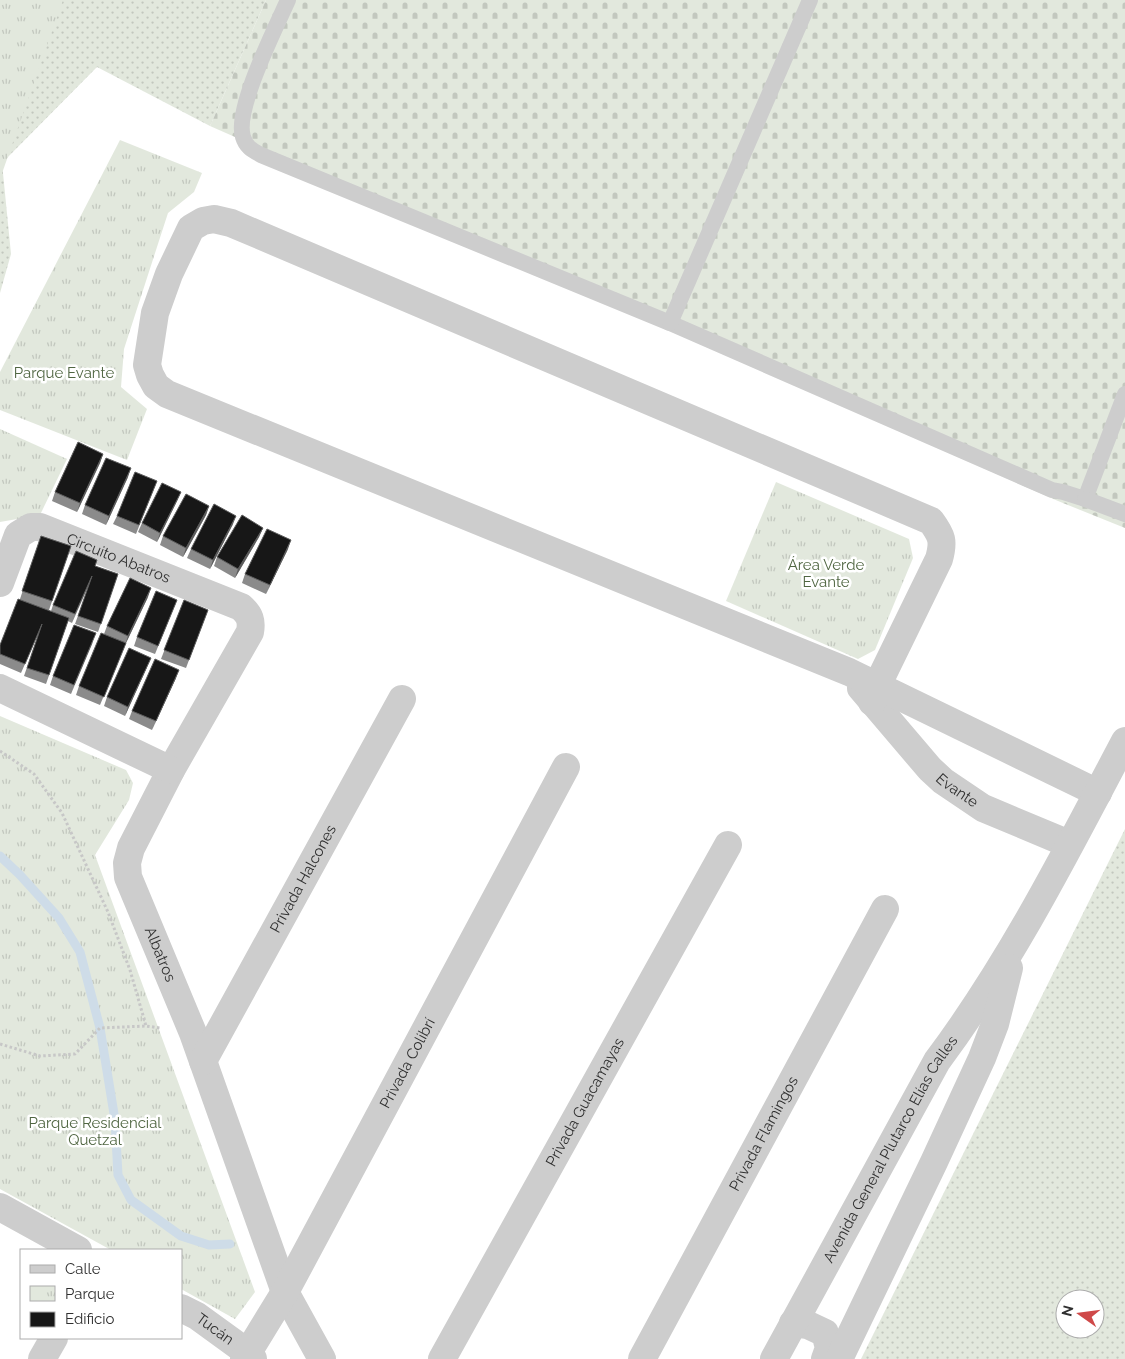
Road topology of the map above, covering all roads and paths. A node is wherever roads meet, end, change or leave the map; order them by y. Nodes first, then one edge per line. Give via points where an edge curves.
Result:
1 (288, 0) edge
2 (810, 0) edge
3 (670, 323) junction
4 (1125, 394) edge
5 (1085, 499) junction
6 (1125, 514) edge
7 (0, 583) edge
8 (250, 632) joint
9 (0, 688) edge
10 (875, 694) junction
11 (402, 699) dead end
12 (1125, 741) edge
13 (0, 751) edge
14 (566, 768) dead end
15 (171, 770) junction
16 (1098, 793) junction
17 (1069, 844) junction
18 (728, 845) dead end
19 (885, 909) dead end
20 (1015, 944) junction
21 (146, 1026) junction
22 (193, 1033) junction
23 (0, 1044) edge
24 (204, 1061) junction
25 (0, 1207) edge
26 (76, 1249) edge
27 (285, 1292) junction
28 (182, 1309) edge
29 (793, 1323) junction
30 (53, 1339) edge
31 (248, 1357) edge
32 (42, 1359) edge
33 (322, 1359) edge
34 (442, 1359) edge
35 (642, 1359) edge
36 (774, 1359) edge
37 (825, 1359) edge
38 (839, 1359) edge

1 - 3 lane via 252,83 242,122 242,136 248,148
2 - 3 lane
3 - 5 lane via 1035,484
4 - 5 lane
5 - 6 lane
7 - 8 street, Circuito Abatros via 18,535 32,527 40,527 241,608 252,623
8 - 15 street, Albatros
9 - 15 street
10 - 10 street via 939,559 943,545 940,533 931,521 231,223 214,219 192,228 169,274 155,313 146,365 156,386 167,394 849,672
10 - 16 street
10 - 17 street, Evante via 930,769 957,792 983,808
11 - 24 street, Privada Halcones
12 - 16 street, Avenida General Plutarco Elías Calles
13 - 21 path via 34,774 62,813 108,912 130,970
14 - 27 street, Privada Colibrí
15 - 22 street, Albatros via 131,848 128,877
16 - 17 street, Avenida General Plutarco Elías Calles
17 - 20 street, Avenida General Plutarco Elías Calles
18 - 34 street, Privada Guacamayas
19 - 35 street, Privada Flamingos
20 - 29 street, Avenida General Plutarco Elías Calles via 937,1062
20 - 38 street, Avenida General Plutarco Elías Calles via 995,1024 982,1058
21 - 22 path
21 - 23 path via 100,1028 75,1054 40,1056
22 - 24 street, Albatros
24 - 27 street, Albatros
25 - 26 street
27 - 31 street, Privada Colibrí
27 - 33 street, Albatros
28 - 31 street, Tucán
29 - 36 street, Avenida General Plutarco Elías Calles
29 - 37 street via 824,1333 829,1348
30 - 32 street

